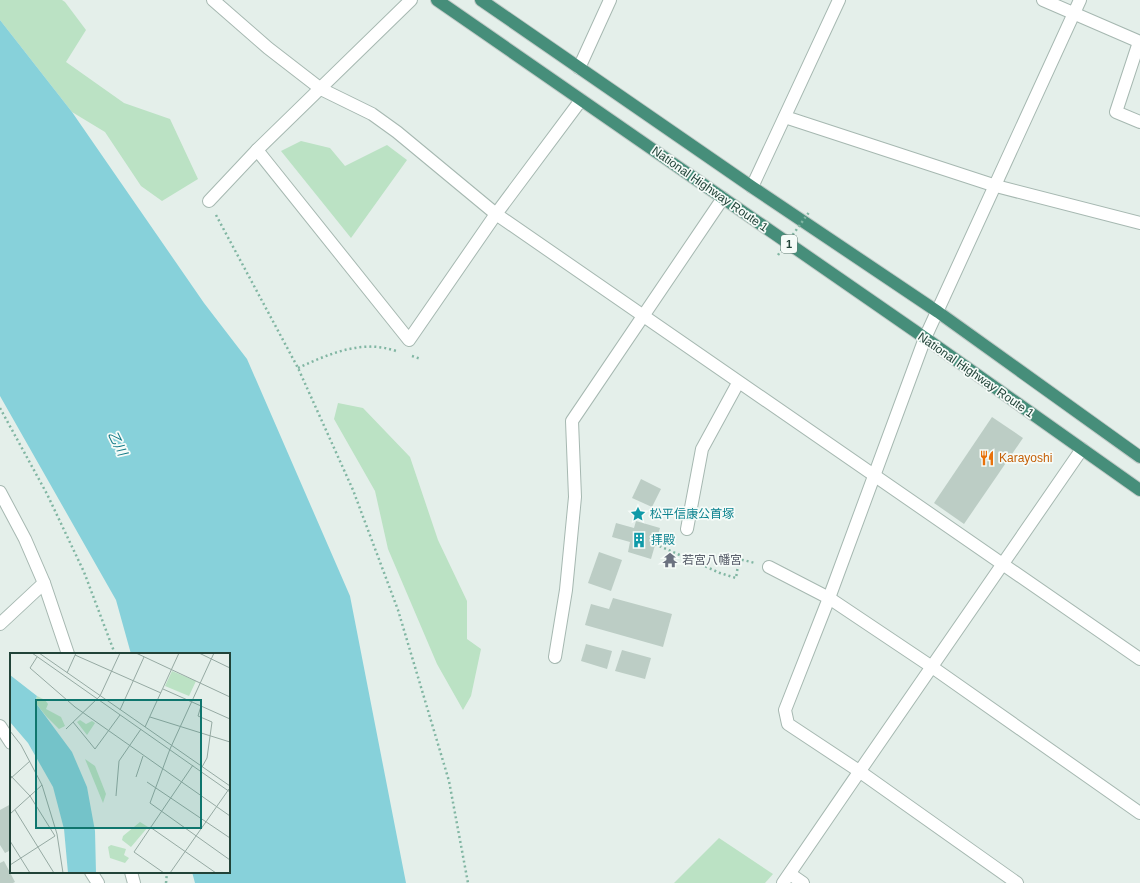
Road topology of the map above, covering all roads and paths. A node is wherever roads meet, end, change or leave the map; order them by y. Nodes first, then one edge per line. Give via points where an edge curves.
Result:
1 (213, 0) edge
2 (411, 0) edge
3 (437, 0) edge
4 (481, 0) edge
5 (610, 0) edge
6 (839, 0) edge
7 (1043, 0) edge
8 (1080, 0) edge
9 (1074, 14) junction
10 (1140, 42) edge
11 (579, 68) junction
12 (321, 89) junction
13 (581, 100) junction
14 (785, 117) junction
15 (1140, 122) edge
16 (257, 150) junction
17 (996, 186) junction
18 (752, 187) junction
19 (723, 198) junction
20 (209, 201) joint
21 (810, 211) dead end
22 (496, 214) junction
23 (1140, 223) edge
24 (778, 255) dead end
25 (938, 312) junction
26 (642, 316) junction
27 (925, 338) junction
28 (399, 352) dead end
29 (406, 354) dead end
30 (421, 359) dead end
31 (298, 368) junction
32 (738, 383) junction
33 (0, 408) edge
34 (1082, 449) junction
35 (1140, 457) edge
36 (874, 476) junction
37 (1140, 490) edge
38 (0, 492) edge
39 (687, 529) dead end
40 (655, 544) dead end
41 (739, 559) dead end
42 (1004, 563) junction
43 (769, 567) dead end
44 (44, 583) junction
45 (829, 598) junction
46 (0, 624) edge
47 (68, 653) edge
48 (114, 653) edge
49 (555, 657) dead end
50 (1140, 659) edge
51 (932, 667) junction
52 (0, 726) edge
53 (10, 741) edge
54 (859, 771) junction
55 (1140, 813) edge
56 (92, 873) edge
57 (131, 873) edge
58 (167, 873) edge
59 (786, 878) edge
60 (98, 883) edge
61 (134, 883) edge
62 (166, 883) edge
63 (468, 883) edge
64 (803, 883) edge
65 (1017, 883) edge

1 - 12 street via 268,48
2 - 12 street
3 - 13 highway, National Highway Route 1 / 1
4 - 11 highway, National Highway Route 1 / 1
5 - 11 street
6 - 14 street
7 - 9 street
8 - 9 street
9 - 10 street
9 - 17 street
10 - 15 street via 1116,112
11 - 18 highway, National Highway Route 1 / 1
12 - 16 street
12 - 22 street via 372,114
13 - 19 highway, National Highway Route 1 / 1
13 - 22 street
14 - 17 street
14 - 18 street
16 - 20 street
16 - 22 street via 409,340
17 - 23 street
17 - 25 street
18 - 25 highway, National Highway Route 1 / 1
19 - 26 street
19 - 27 highway, National Highway Route 1 / 1
20 - 31 path
21 - 24 path, bridge
22 - 26 street
25 - 27 street
25 - 35 highway, National Highway Route 1 / 1
26 - 32 street
26 - 49 street via 572,421 575,497 566,590
27 - 34 highway, National Highway Route 1 / 1
27 - 36 street
28 - 31 path via 382,347 346,349
29 - 30 path
31 - 63 path via 353,490 398,610 448,781
32 - 36 street
32 - 39 street via 702,449
33 - 48 path via 47,494 84,572
34 - 37 highway, National Highway Route 1 / 1
34 - 42 street
36 - 42 street
36 - 45 street
38 - 44 street via 25,539
40 - 41 path via 736,578
42 - 50 street
42 - 51 street
43 - 45 street
44 - 46 street
44 - 47 street
45 - 51 street
45 - 54 street via 785,710 788,724
51 - 54 street
51 - 55 street
52 - 53 street
54 - 59 street
54 - 65 street
56 - 60 street
57 - 61 street
58 - 62 path
59 - 64 street

